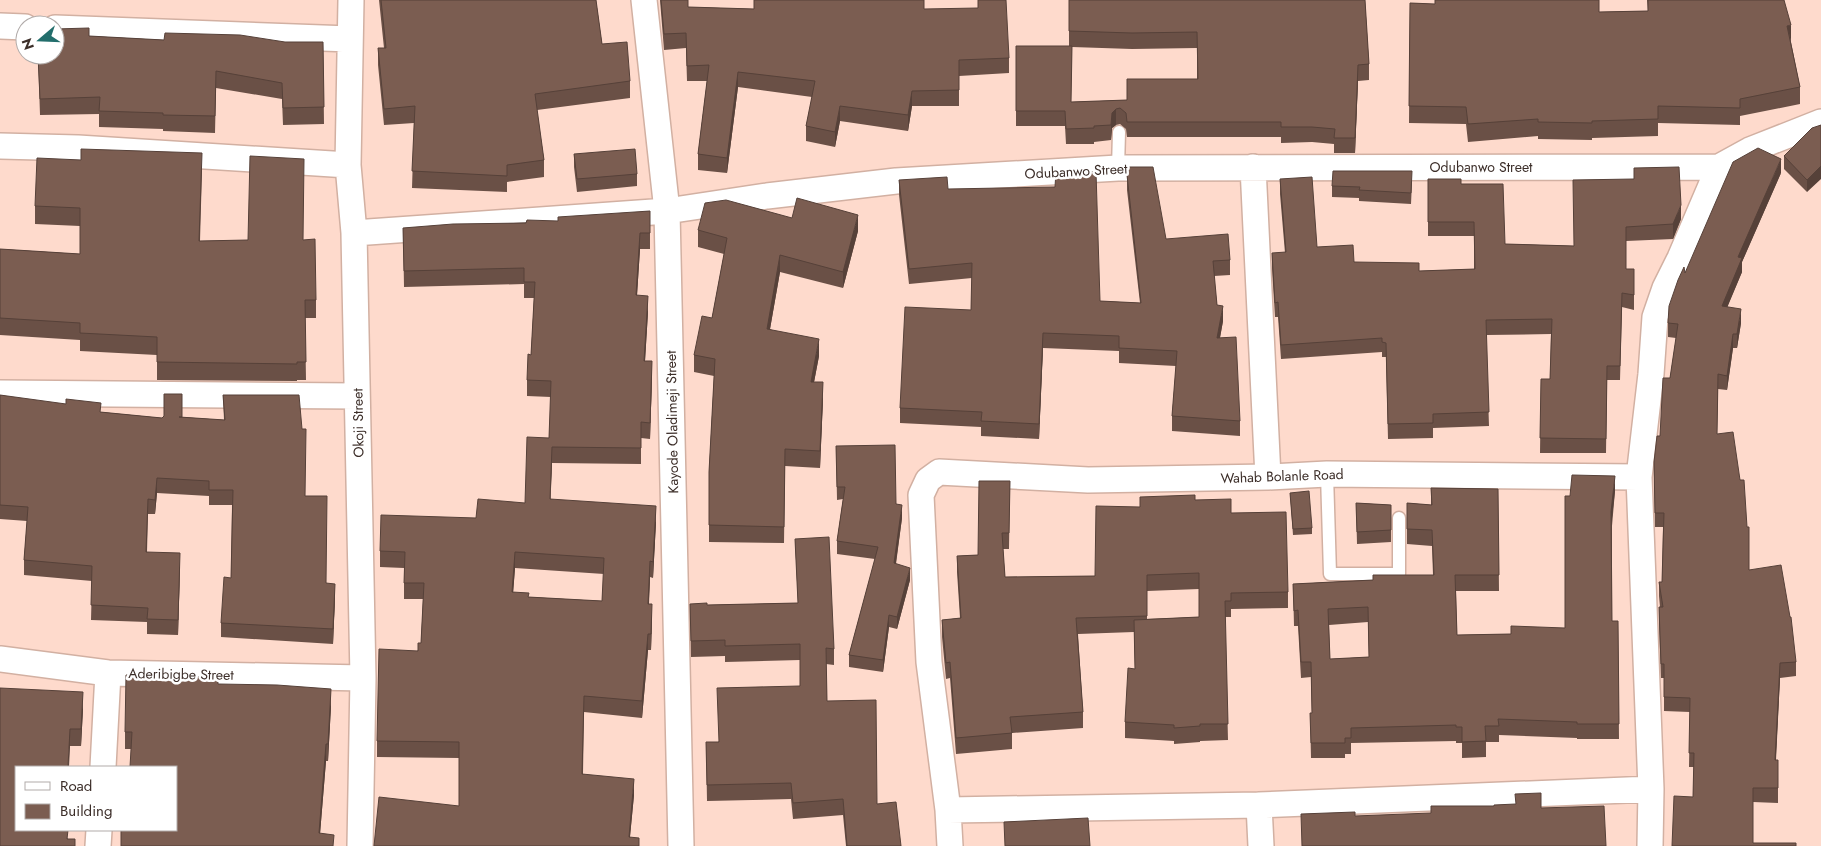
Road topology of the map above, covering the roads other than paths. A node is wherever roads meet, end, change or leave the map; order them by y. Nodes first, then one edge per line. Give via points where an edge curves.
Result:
1 (351, 0) edge
2 (644, 0) edge
3 (0, 26) edge
4 (15, 26) edge
5 (65, 28) edge
6 (350, 39) junction
7 (1821, 122) edge
8 (1119, 132) dead end
9 (0, 146) edge
10 (348, 165) junction
11 (1719, 167) junction
12 (1118, 168) junction
13 (1253, 168) junction
14 (667, 211) junction
15 (354, 234) junction
16 (0, 393) edge
17 (357, 396) junction
18 (1327, 474) junction
19 (1268, 477) junction
20 (1639, 477) junction
21 (1399, 518) dead end
22 (0, 659) edge
23 (108, 673) junction
24 (363, 678) junction
25 (102, 766) edge
26 (1651, 789) junction
27 (1259, 805) junction
28 (948, 810) junction
29 (99, 831) edge
30 (98, 846) edge
31 (360, 846) edge
32 (681, 846) edge
33 (950, 846) edge
34 (1261, 846) edge
35 (1650, 846) edge

1 - 6 street, Okoji Street
2 - 14 street, Kayode Oladimeji Street
3 - 4 street
5 - 6 street
6 - 10 street, Okoji Street
7 - 11 street, Odubanwo Street via 1750,150
8 - 12 lane
9 - 10 street
10 - 15 street, Okoji Street
11 - 13 street, Odubanwo Street
11 - 20 street via 1655,317
12 - 13 street, Odubanwo Street
12 - 14 street, Odubanwo Street via 896,181
13 - 19 street
14 - 15 street, Odubanwo Street
14 - 32 street, Kayode Oladimeji Street
15 - 17 street, Okoji Street
16 - 17 street
17 - 24 street, Okoji Street
18 - 19 street, Wahab Bolanle Road
18 - 20 street, Wahab Bolanle Road
18 - 21 lane via 1330,574 1399,574
19 - 28 street, Wahab Bolanle Road via 1088,480 939,472 928,480 921,494 929,662
20 - 26 street
22 - 23 street, Aderibigbe Street
23 - 24 street, Aderibigbe Street
23 - 25 street
24 - 31 street, Okoji Street
26 - 27 street
26 - 35 street
27 - 28 street
27 - 34 street
28 - 33 street
29 - 30 street

